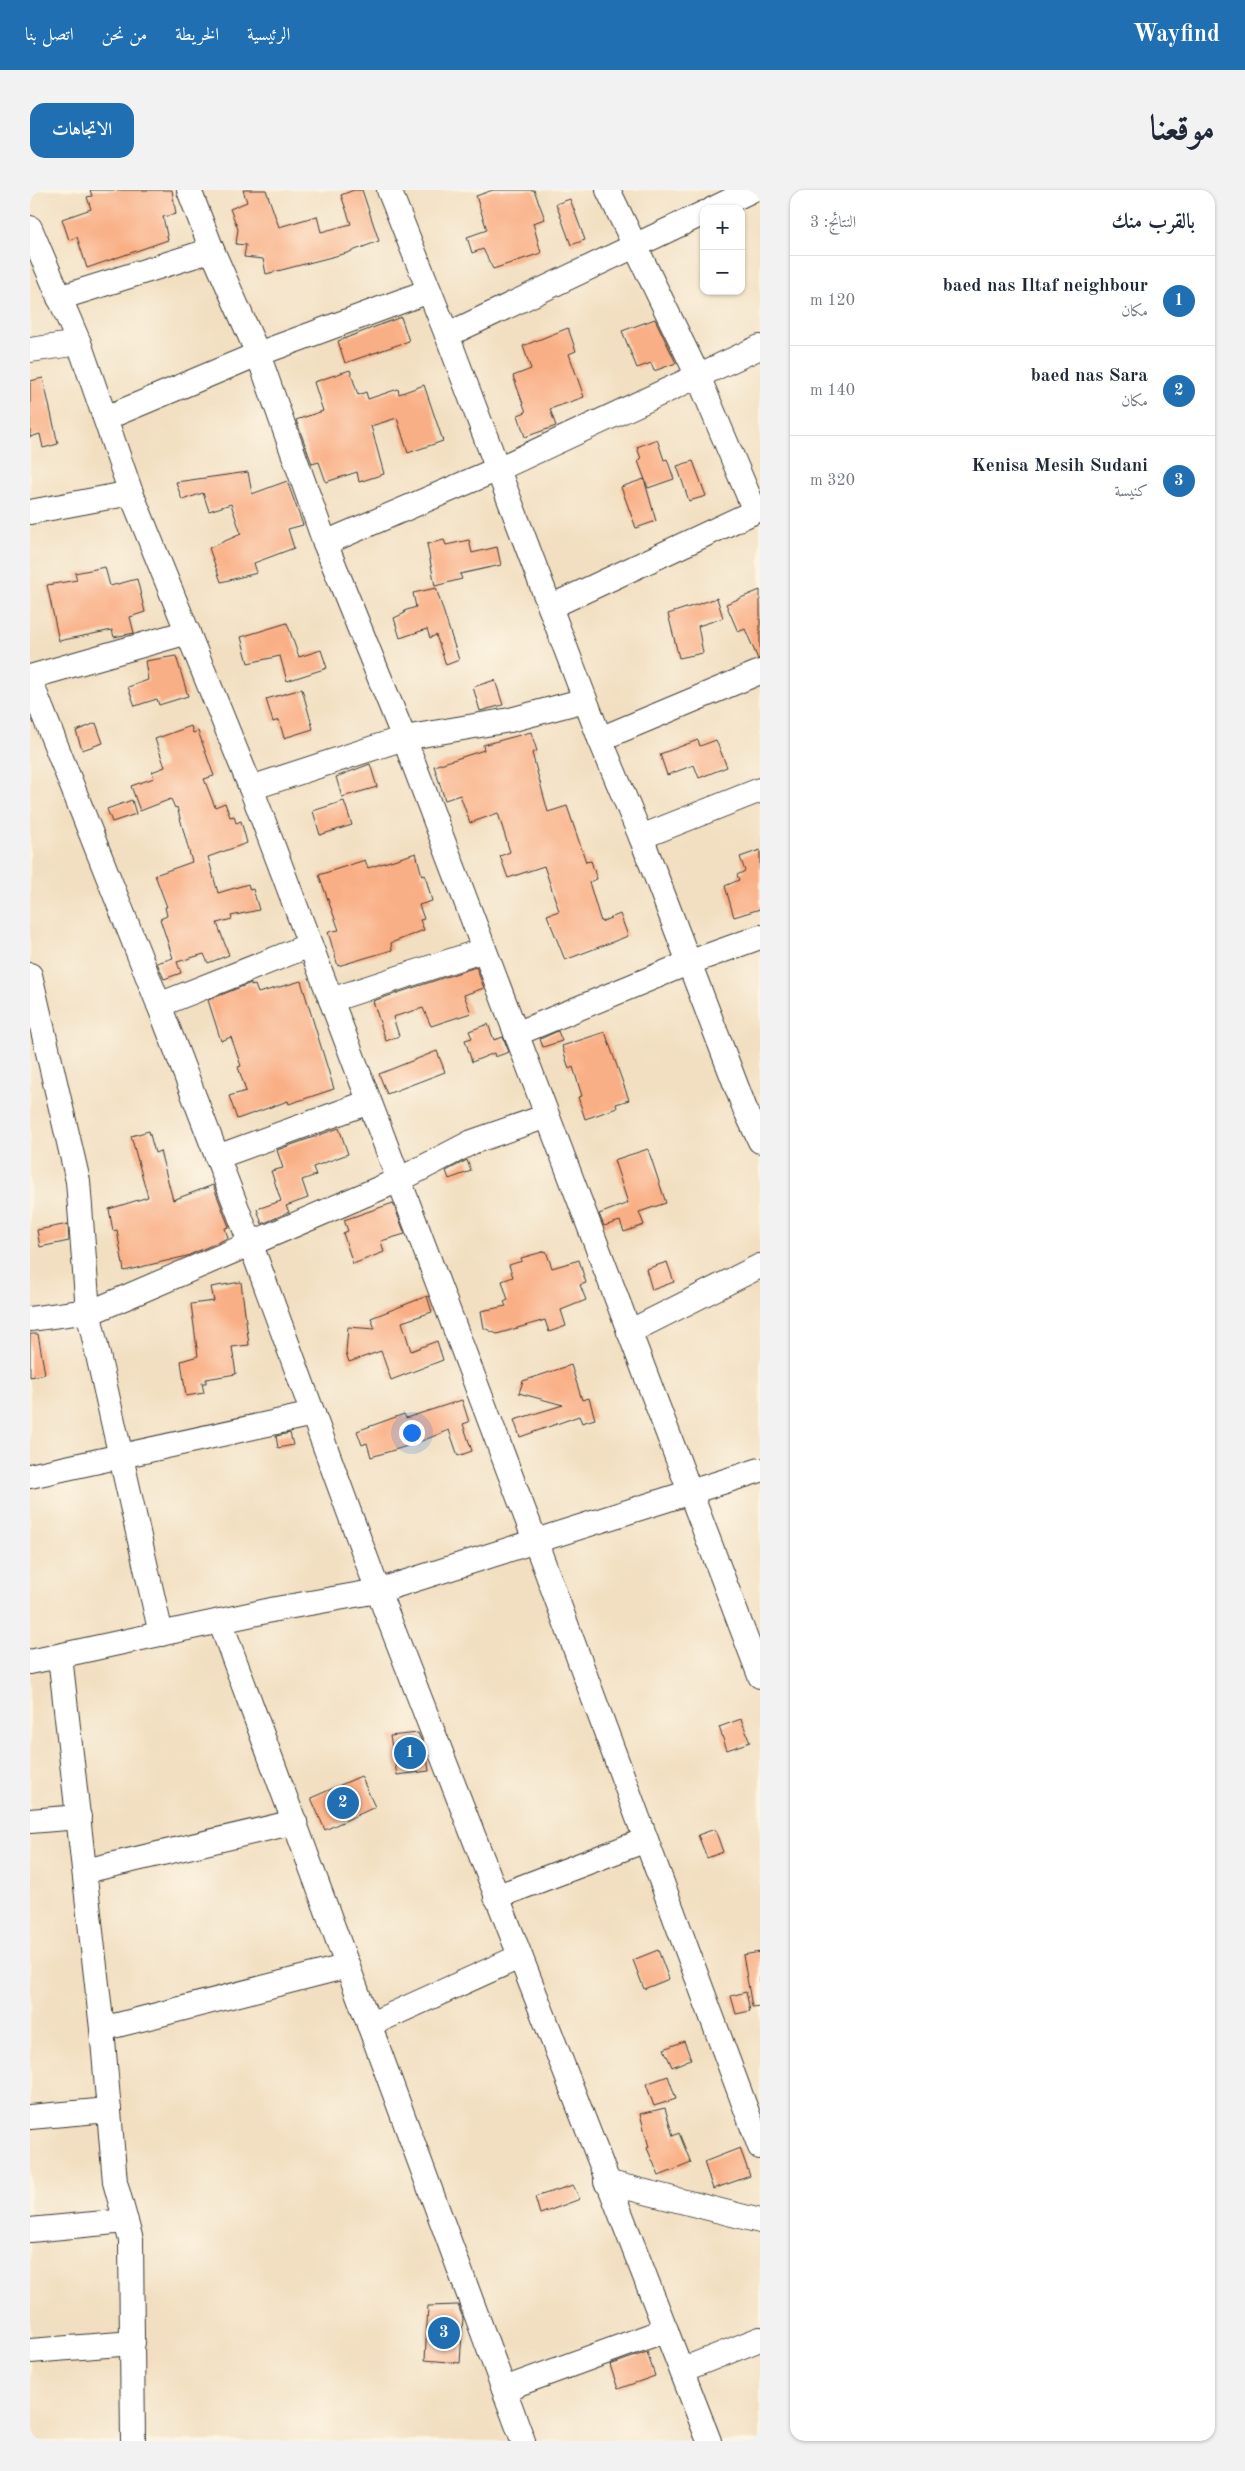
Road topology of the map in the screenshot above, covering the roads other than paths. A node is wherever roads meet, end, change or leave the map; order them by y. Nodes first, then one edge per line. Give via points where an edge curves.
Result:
1 (189, 190) edge
2 (608, 190) edge
3 (752, 190) edge
4 (396, 192) edge
5 (720, 205) edge
6 (700, 215) edge
7 (30, 228) edge
8 (634, 246) junction
9 (212, 250) junction
10 (429, 291) junction
11 (59, 298) junction
12 (447, 335) junction
13 (79, 343) junction
14 (760, 347) edge
15 (30, 350) edge
16 (258, 354) junction
17 (698, 376) junction
18 (106, 418) junction
19 (498, 469) junction
20 (132, 493) junction
21 (758, 510) edge
22 (30, 512) edge
23 (324, 543) junction
24 (550, 607) junction
25 (188, 632) junction
26 (760, 672) edge
27 (30, 678) edge
28 (585, 700) junction
29 (404, 738) junction
30 (600, 739) junction
31 (251, 788) junction
32 (760, 790) edge
33 (640, 837) junction
34 (760, 937) edge
35 (310, 945) junction
36 (484, 950) junction
37 (688, 963) junction
38 (30, 976) edge
39 (331, 1000) junction
40 (159, 1005) junction
41 (516, 1034) junction
42 (369, 1102) junction
43 (752, 1106) edge
44 (547, 1116) junction
45 (760, 1141) edge
46 (217, 1157) junction
47 (399, 1180) junction
48 (251, 1245) junction
49 (760, 1266) edge
50 (88, 1311) junction
51 (30, 1319) edge
52 (629, 1332) junction
53 (313, 1414) junction
54 (121, 1456) junction
55 (760, 1470) edge
56 (30, 1476) edge
57 (690, 1493) junction
58 (536, 1543) junction
59 (378, 1591) junction
60 (220, 1621) junction
61 (161, 1634) junction
62 (60, 1656) junction
63 (30, 1662) edge
64 (760, 1676) edge
65 (78, 1817) junction
66 (30, 1822) edge
67 (295, 1822) junction
68 (646, 1840) junction
69 (85, 1872) junction
70 (496, 1898) junction
71 (519, 1957) junction
72 (348, 1966) junction
73 (370, 2025) junction
74 (102, 2029) junction
75 (109, 2110) junction
76 (30, 2117) edge
77 (760, 2147) edge
78 (606, 2182) junction
79 (126, 2221) junction
80 (760, 2221) edge
81 (30, 2230) edge
82 (666, 2330) junction
83 (760, 2339) edge
84 (133, 2343) junction
85 (30, 2351) edge
86 (682, 2370) junction
87 (504, 2390) junction
88 (133, 2441) edge
89 (523, 2441) edge
90 (709, 2441) edge

1 - 9 street
2 - 8 street
3 - 5 street
4 - 10 street
6 - 8 street
7 - 11 street
8 - 12 street
8 - 17 street
9 - 11 street
9 - 16 street
10 - 12 street
10 - 16 street
11 - 13 street
12 - 19 street
13 - 15 street
13 - 18 street
14 - 17 street
16 - 18 street
16 - 23 street
17 - 19 street
17 - 21 street
18 - 20 street
19 - 23 street
19 - 24 street
20 - 22 street
20 - 25 street
21 - 24 street
23 - 29 street
24 - 28 street
25 - 27 street
25 - 31 street
26 - 30 street
27 - 40 street
28 - 29 street via 510,720
28 - 30 street
29 - 31 street
29 - 36 street
30 - 33 street
31 - 35 street
32 - 33 street
33 - 37 street
34 - 37 street
35 - 39 street
35 - 40 street
36 - 39 street
36 - 41 street
37 - 41 street
37 - 43 street
38 - 50 street via 78,1181
39 - 42 street
40 - 46 street
41 - 44 street
42 - 46 street
42 - 47 street
43 - 45 street
44 - 47 street via 472,1142
44 - 52 street
46 - 48 street
47 - 48 street
47 - 58 street
48 - 50 street
48 - 53 street
49 - 52 street
50 - 51 street
50 - 54 street
52 - 57 street
53 - 54 street
53 - 59 street
54 - 56 street
54 - 61 street
55 - 57 street
57 - 58 street
57 - 64 street
58 - 59 street
58 - 68 street
59 - 60 street
59 - 70 street
60 - 61 street
60 - 67 street
61 - 62 street
62 - 63 street
62 - 65 street
65 - 66 street
65 - 69 street
67 - 69 street
67 - 72 street
68 - 70 street
68 - 77 street
69 - 74 street
70 - 71 street
71 - 73 street
71 - 78 street
72 - 73 street
72 - 74 street
73 - 87 street
74 - 75 street
75 - 76 street
75 - 79 street via 115,2182
78 - 80 street
78 - 82 street
79 - 81 street
79 - 84 street via 131,2240
82 - 86 street
82 - 87 street
83 - 86 street
84 - 85 street
84 - 88 street
86 - 90 street
87 - 89 street

